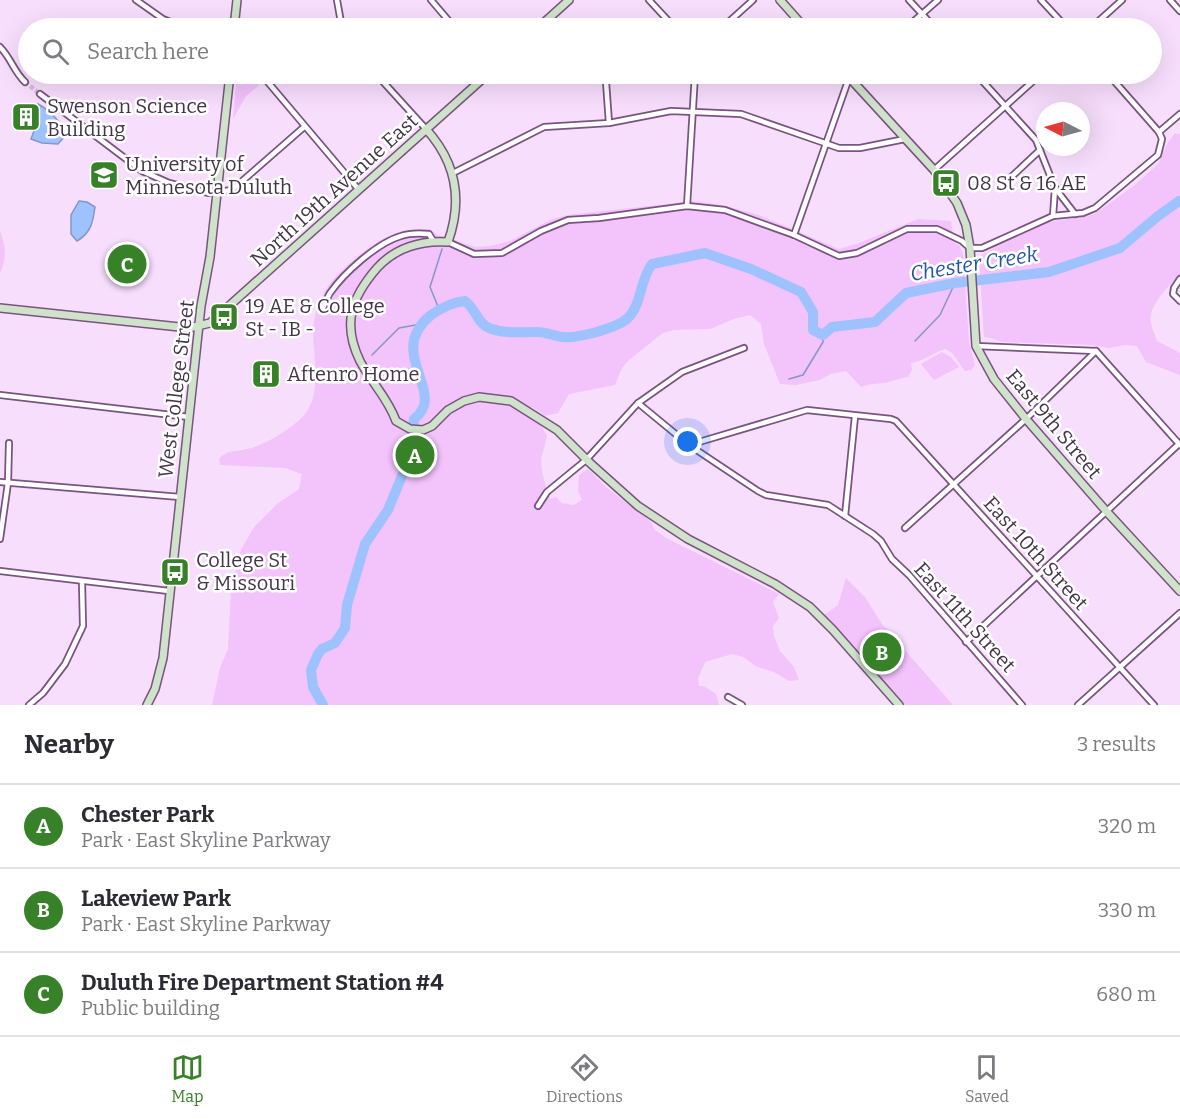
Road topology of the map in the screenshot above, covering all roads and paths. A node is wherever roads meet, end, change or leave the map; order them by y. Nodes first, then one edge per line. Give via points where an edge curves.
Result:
1 (136, 0) edge
2 (237, 0) edge
3 (337, 0) edge
4 (431, 0) edge
5 (569, 0) edge
6 (649, 0) edge
7 (753, 0) edge
8 (780, 0) edge
9 (909, 0) edge
10 (938, 0) edge
11 (1041, 0) edge
12 (1122, 0) edge
13 (1170, 0) edge
14 (1180, 11) edge
15 (922, 14) junction
16 (163, 18) edge
17 (235, 18) edge
18 (340, 18) edge
19 (446, 18) edge
20 (550, 18) edge
21 (666, 18) edge
22 (733, 18) edge
23 (796, 18) edge
24 (917, 18) edge
25 (926, 18) edge
26 (1058, 18) edge
27 (1102, 18) edge
28 (0, 47) edge
29 (18, 76) edge
30 (229, 84) edge
31 (269, 84) edge
32 (385, 84) edge
33 (477, 84) edge
34 (606, 84) edge
35 (694, 84) edge
36 (847, 84) edge
37 (858, 84) edge
38 (985, 84) edge
39 (1029, 84) edge
40 (1117, 84) edge
41 (40, 94) tunnel mouth
42 (1005, 105) junction
43 (693, 111) junction
44 (1180, 114) edge
45 (609, 123) junction
46 (304, 127) junction
47 (426, 129) junction
48 (1160, 132) junction
49 (905, 139) junction
50 (1036, 142) edge
51 (826, 144) junction
52 (1036, 154) edge
53 (1042, 156) edge
54 (934, 170) junction
55 (453, 173) junction
56 (1007, 181) dead end
57 (1055, 188) junction
58 (359, 190) junction
59 (217, 193) junction
60 (687, 206) junction
61 (1075, 214) junction
62 (1053, 216) junction
63 (794, 234) junction
64 (434, 242) junction
65 (448, 242) junction
66 (971, 251) junction
67 (1180, 279) edge
68 (1180, 301) edge
69 (0, 308) edge
70 (322, 310) dead end
71 (198, 327) junction
72 (976, 346) junction
73 (744, 348) dead end
74 (1096, 351) junction
75 (0, 395) edge
76 (638, 403) junction
77 (855, 416) junction
78 (189, 417) junction
79 (1026, 420) junction
80 (9, 443) dead end
81 (1180, 444) edge
82 (689, 445) junction
83 (586, 459) junction
84 (0, 482) edge
85 (8, 483) junction
86 (954, 485) junction
87 (180, 497) junction
88 (538, 506) dead end
89 (1107, 512) junction
90 (845, 516) junction
91 (905, 528) dead end
92 (0, 539) edge
93 (0, 571) edge
94 (1036, 576) junction
95 (82, 582) junction
96 (169, 591) junction
97 (1180, 591) edge
98 (1180, 613) edge
99 (966, 642) junction
100 (1119, 668) junction
101 (729, 697) dead end
102 (29, 705) edge
103 (147, 705) edge
104 (742, 705) edge
105 (899, 705) edge
106 (1023, 705) edge
107 (1078, 705) edge
108 (1154, 705) edge

1 - 16 street
2 - 17 street
3 - 18 street
4 - 19 street
5 - 20 street
6 - 21 street
7 - 22 street
8 - 23 street
9 - 15 street
10 - 15 street
11 - 26 street
12 - 27 street
13 - 14 street
15 - 24 street
15 - 25 street
28 - 29 street
30 - 59 street, West College Street
31 - 46 street
32 - 47 street
33 - 47 street, North 19th Avenue East
34 - 45 street
35 - 43 street
36 - 51 street
37 - 49 street, East 9th Street
38 - 42 street
39 - 42 street
40 - 48 street
41 - 59 street via 149,175 189,189
42 - 50 street
42 - 54 street
43 - 45 street via 671,111
43 - 51 street via 741,114
43 - 60 street
44 - 48 street
45 - 55 street via 544,127
46 - 58 street
46 - 59 street via 232,190
47 - 55 street
47 - 58 street, North 19th Avenue East
48 - 61 street via 1158,155 1095,208
49 - 51 street via 848,149
49 - 54 street, East 9th Street
51 - 63 street
52 - 56 street
53 - 57 street
54 - 66 street, East 9th Street via 957,202
55 - 65 street via 456,208
57 - 61 street
57 - 62 street
58 - 71 street, North 19th Avenue East via 210,324
59 - 71 street, West College Street
60 - 63 street via 725,210
60 - 65 street via 568,220 502,252 474,254
61 - 62 street
62 - 66 street
63 - 66 street via 839,256 857,253 907,229 938,230 962,241
64 - 65 street
64 - 70 street via 429,234 414,233 380,246 346,275
64 - 83 street via 400,248 386,258 353,303 350,328 360,361 398,423 419,430 432,426 464,401 495,397 511,401 556,430
66 - 72 street, East 9th Street
67 - 68 street via 1173,294
69 - 71 street
71 - 78 street, West College Street
72 - 74 street
72 - 79 street, East 9th Street via 994,379
73 - 76 street via 682,372
74 - 79 street
74 - 81 street
75 - 78 street
76 - 82 street, East 11th Street
76 - 83 street
77 - 82 street via 807,410
77 - 86 street, East 10th Street via 896,421
77 - 90 street
78 - 87 street, West College Street
79 - 86 street
79 - 89 street, East 9th Street
80 - 85 street
81 - 89 street
82 - 90 street, East 11th Street via 766,495 821,502
83 - 88 street via 547,492
83 - 105 street via 654,517 810,607
84 - 85 street
85 - 87 street
85 - 92 street
86 - 91 street
86 - 94 street, East 10th Street
87 - 96 street, West College Street
89 - 94 street
89 - 97 street, East 9th Street
90 - 99 street, East 11th Street via 873,534
93 - 95 street
94 - 99 street
94 - 100 street, East 10th Street
95 - 96 street
95 - 102 street via 83,626 65,664
96 - 103 street, West College Street via 163,658
98 - 100 street
99 - 106 street, East 11th Street
100 - 107 street
100 - 108 street, East 10th Street
101 - 104 street

